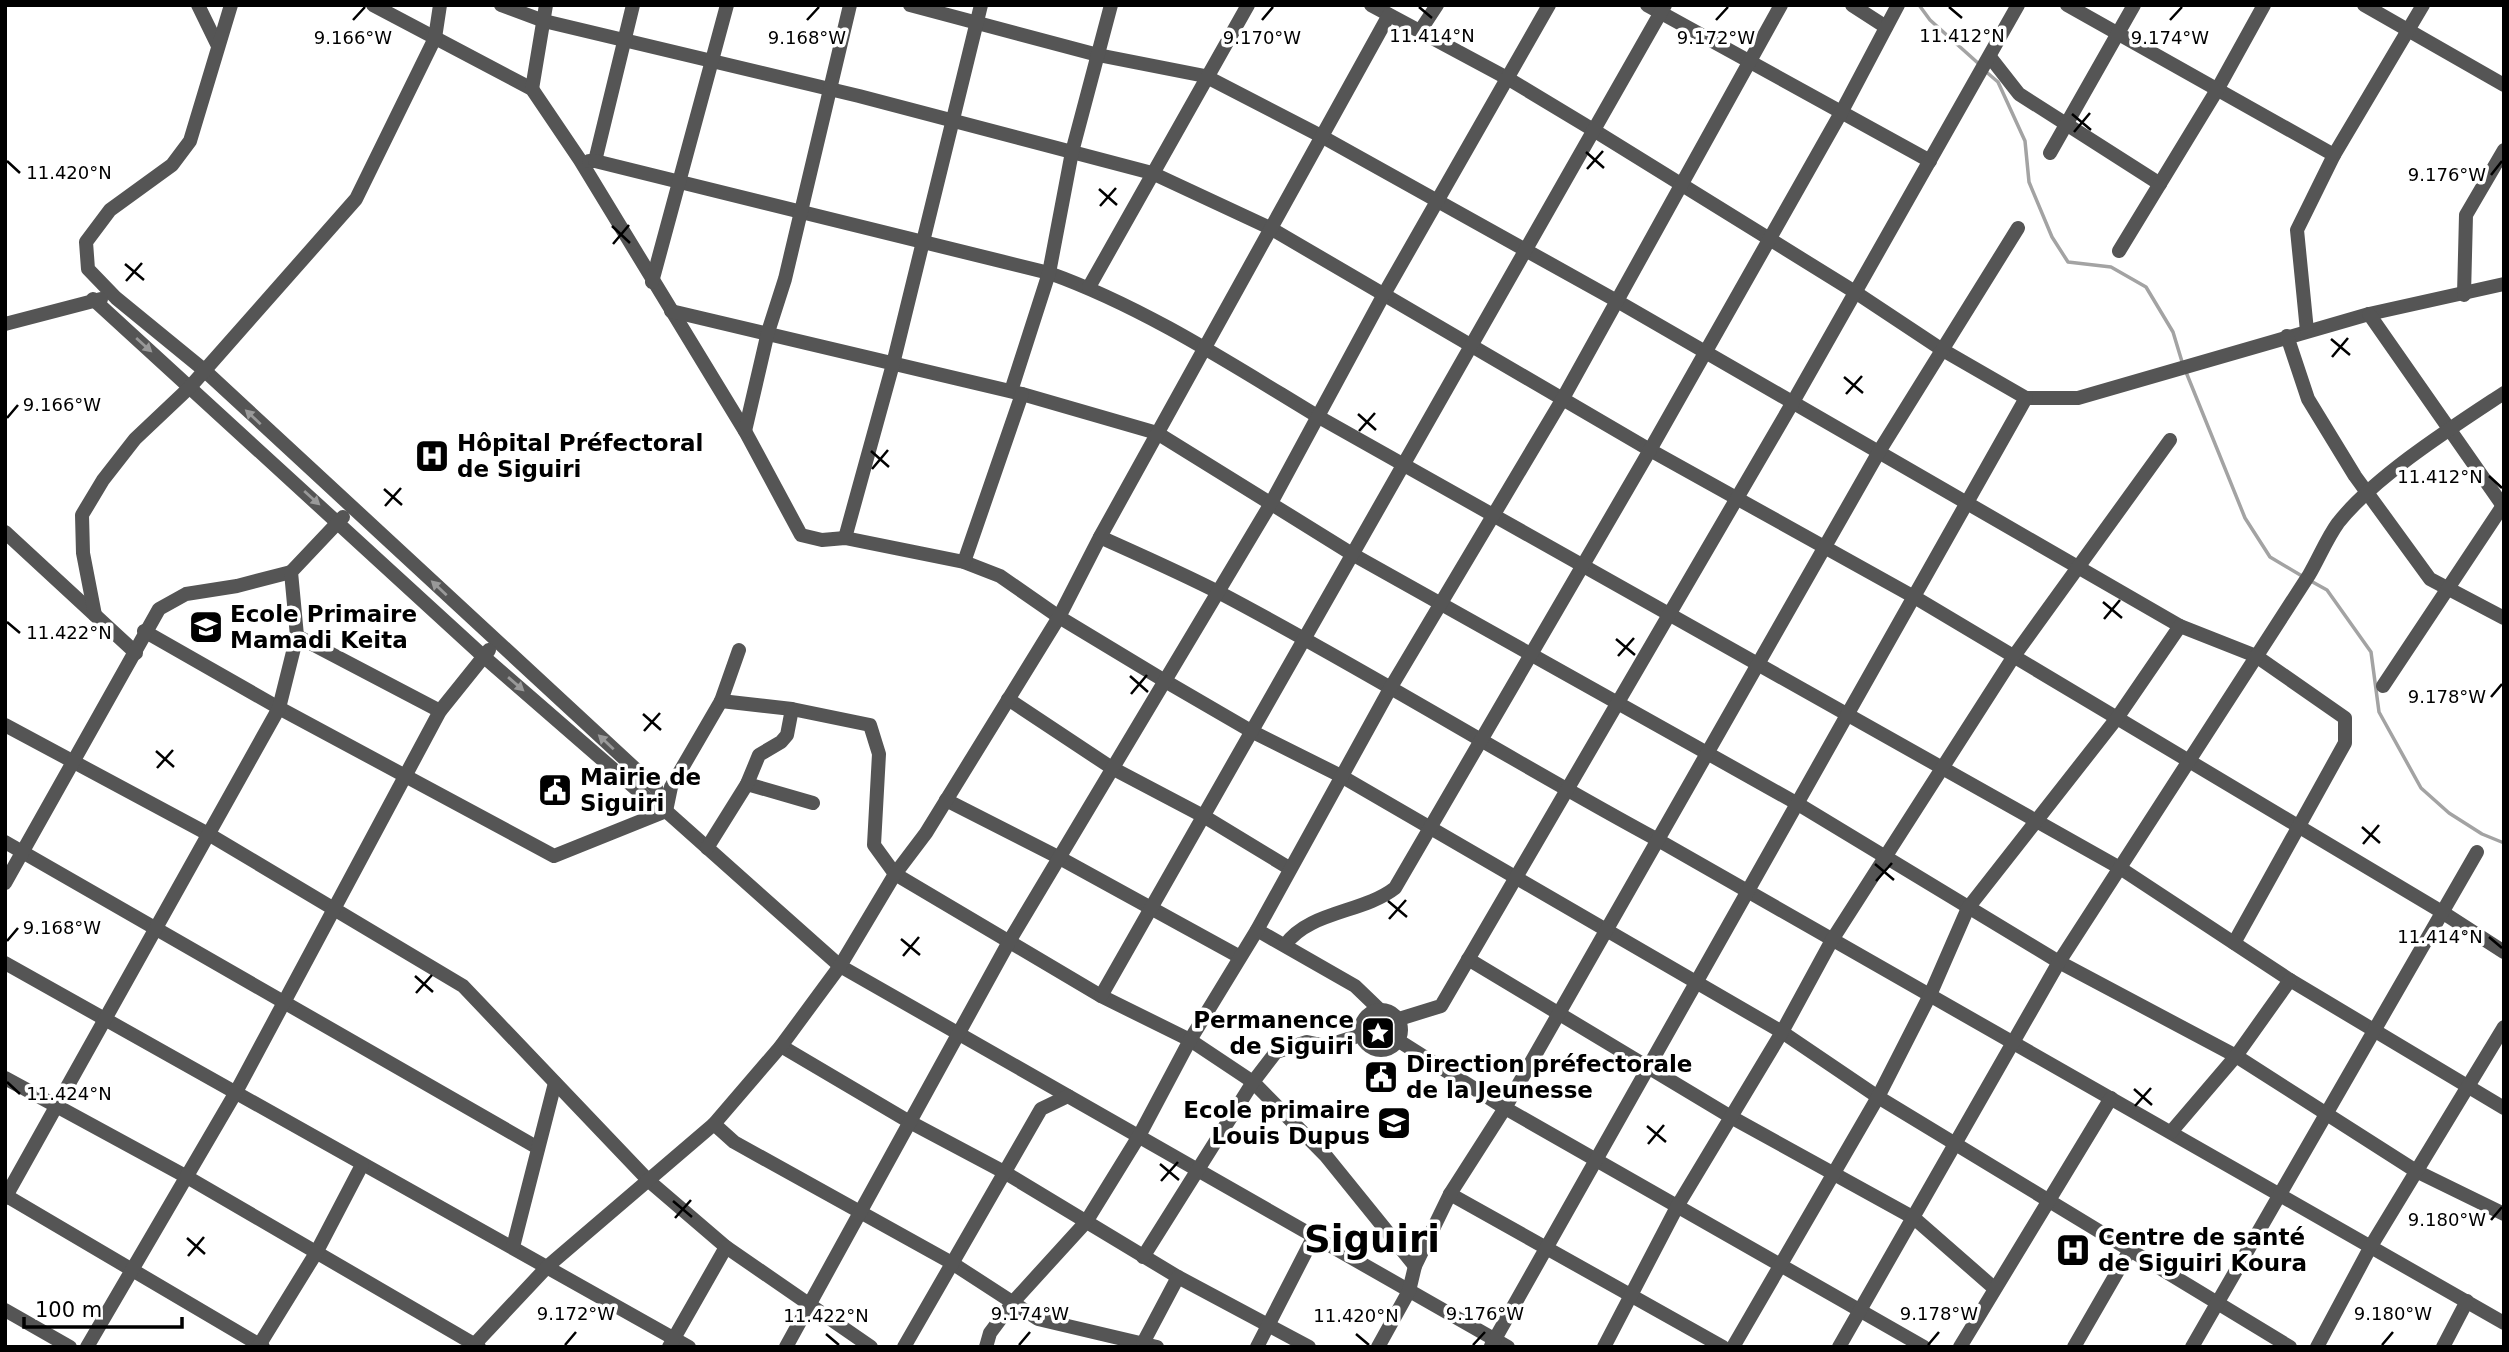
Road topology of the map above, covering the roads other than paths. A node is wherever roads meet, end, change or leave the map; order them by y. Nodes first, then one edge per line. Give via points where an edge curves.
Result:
1 (198, 5) edge
2 (231, 5) edge
3 (373, 5) edge
4 (439, 5) edge
5 (501, 5) edge
6 (546, 5) edge
7 (633, 5) edge
8 (727, 5) edge
9 (850, 5) edge
10 (910, 5) edge
11 (981, 5) edge
12 (1111, 5) edge
13 (1248, 5) edge
14 (1371, 5) edge
15 (1437, 5) edge
16 (1549, 5) edge
17 (1647, 5) edge
18 (1781, 5) edge
19 (1852, 5) edge
20 (1898, 5) edge
21 (2018, 5) edge
22 (2067, 5) edge
23 (2134, 5) edge
24 (2264, 5) edge
25 (2364, 5) edge
26 (2423, 5) edge
27 (1663, 9) edge
28 (1389, 15) junction
29 (976, 20) junction
30 (544, 21) junction
31 (1886, 27) junction
32 (1420, 31) junction
33 (2409, 31) junction
34 (2119, 34) junction
35 (435, 38) junction
36 (623, 40) junction
37 (218, 46) junction
38 (1098, 55) junction
39 (1748, 62) junction
40 (711, 63) junction
41 (1985, 64) junction
42 (1205, 76) junction
43 (1507, 78) junction
44 (2504, 85) edge
45 (531, 89) junction
46 (830, 89) junction
47 (2217, 90) junction
48 (1842, 111) junction
49 (953, 120) junction
50 (2068, 125) junction
51 (1595, 131) junction
52 (1321, 136) junction
53 (2504, 150) edge
54 (1072, 152) junction
55 (2050, 153) dead end
56 (2334, 155) junction
57 (588, 161) junction
58 (1930, 161) junction
59 (1152, 173) junction
60 (680, 183) junction
61 (2160, 184) junction
62 (1683, 185) junction
63 (1438, 200) junction
64 (801, 213) junction
65 (1270, 228) junction
66 (2018, 228) dead end
67 (1769, 238) junction
68 (923, 244) junction
69 (1527, 251) junction
70 (2119, 251) dead end
71 (1049, 273) junction
72 (652, 282) junction
73 (2504, 284) edge
74 (1089, 288) junction
75 (1855, 292) junction
76 (2464, 295) junction
77 (1383, 296) junction
78 (116, 298) junction
79 (93, 299) junction
80 (1617, 301) junction
81 (670, 311) junction
82 (2369, 313) junction
83 (5, 324) edge
84 (2307, 331) junction
85 (768, 332) junction
86 (2287, 336) junction
87 (1469, 347) junction
88 (1204, 348) junction
89 (1941, 349) junction
90 (1705, 353) junction
91 (893, 364) junction
92 (204, 370) junction
93 (190, 387) junction
94 (1016, 393) junction
95 (2504, 393) edge
96 (2026, 398) junction
97 (1562, 400) junction
98 (1793, 402) junction
99 (1317, 415) junction
100 (2450, 429) junction
101 (745, 431) junction
102 (1157, 433) junction
103 (2170, 440) dead end
104 (1650, 450) junction
105 (1880, 450) junction
106 (1403, 464) junction
107 (2367, 493) junction
108 (1737, 498) junction
109 (1969, 503) junction
110 (1270, 505) junction
111 (2503, 505) edge
112 (352, 508) junction
113 (1494, 514) junction
114 (338, 523) junction
115 (5, 532) edge
116 (1100, 537) junction
117 (845, 538) junction
118 (1823, 548) junction
119 (1352, 554) junction
120 (964, 562) junction
121 (1583, 565) junction
122 (2078, 569) junction
123 (292, 572) junction
124 (2448, 588) junction
125 (1218, 592) junction
126 (1916, 598) junction
127 (1441, 603) junction
128 (1668, 613) junction
129 (95, 615) junction
130 (1059, 617) junction
131 (2504, 618) edge
132 (2180, 626) junction
133 (145, 631) junction
134 (297, 636) junction
135 (1304, 639) junction
136 (496, 640) junction
137 (739, 650) dead end
138 (136, 653) junction
139 (1529, 654) junction
140 (483, 656) junction
141 (2014, 656) junction
142 (2256, 656) junction
143 (1758, 663) junction
144 (1165, 681) junction
145 (2383, 686) dead end
146 (1391, 687) junction
147 (1008, 699) junction
148 (721, 701) junction
149 (1616, 703) junction
150 (279, 708) junction
151 (792, 709) junction
152 (440, 710) junction
153 (1847, 715) junction
154 (2117, 718) junction
155 (5, 724) edge
156 (1251, 731) junction
157 (1481, 739) junction
158 (1707, 753) junction
159 (75, 761) junction
160 (2189, 761) junction
161 (1942, 767) junction
162 (1112, 768) junction
163 (1341, 776) junction
164 (405, 778) junction
165 (747, 784) junction
166 (1567, 790) junction
167 (946, 800) junction
168 (813, 803) dead end
169 (1798, 804) junction
170 (666, 811) junction
171 (1205, 817) junction
172 (2036, 820) junction
173 (2300, 828) junction
174 (1430, 829) junction
175 (210, 835) junction
176 (1658, 839) junction
177 (5, 842) edge
178 (707, 848) junction
179 (23, 852) junction
180 (2477, 852) dead end
181 (1886, 855) junction
182 (1058, 857) junction
183 (2120, 867) junction
184 (1289, 869) junction
185 (895, 874) junction
186 (1516, 878) junction
187 (5, 883) edge
188 (1749, 892) junction
189 (335, 908) junction
190 (1153, 908) junction
191 (1968, 908) junction
192 (2442, 912) junction
193 (155, 929) junction
194 (1257, 930) junction
195 (1606, 932) junction
196 (1010, 940) junction
197 (1832, 940) junction
198 (2234, 943) junction
199 (1285, 945) junction
200 (2504, 952) edge
201 (1240, 957) junction
202 (1468, 960) junction
203 (2059, 962) junction
204 (5, 963) edge
205 (840, 966) junction
206 (2290, 980) junction
207 (1698, 982) junction
208 (1930, 995) junction
209 (1101, 996) junction
210 (283, 1003) junction
211 (1380, 1010) junction
212 (1558, 1015) junction
213 (1399, 1019) junction
214 (106, 1020) junction
215 (2504, 1027) edge
216 (2374, 1031) junction
217 (1782, 1032) junction
218 (958, 1033) junction
219 (1361, 1035) junction
220 (1190, 1040) junction
221 (1399, 1041) junction
222 (2015, 1043) junction
223 (781, 1045) junction
224 (2236, 1056) junction
225 (1648, 1069) junction
226 (5, 1078) edge
227 (1039, 1079) junction
228 (1253, 1082) junction
229 (555, 1083) junction
230 (2467, 1086) junction
231 (236, 1092) junction
232 (1068, 1096) junction
233 (1878, 1097) junction
234 (2111, 1097) junction
235 (57, 1106) junction
236 (1505, 1108) junction
237 (2504, 1108) edge
238 (1041, 1109) junction
239 (2326, 1115) junction
240 (1731, 1117) junction
241 (908, 1121) junction
242 (714, 1124) junction
243 (2171, 1132) junction
244 (1139, 1136) junction
245 (1956, 1145) junction
246 (538, 1148) junction
247 (1595, 1159) junction
248 (362, 1165) junction
249 (1198, 1170) junction
250 (2416, 1171) junction
251 (1004, 1172) junction
252 (1834, 1176) junction
253 (187, 1177) junction
254 (649, 1181) junction
255 (1450, 1194) junction
256 (2280, 1194) junction
257 (6, 1196) edge
258 (2047, 1200) junction
259 (1678, 1205) junction
260 (859, 1211) junction
261 (2504, 1214) edge
262 (1913, 1218) junction
263 (1086, 1222) junction
264 (1314, 1236) junction
265 (1546, 1246) junction
266 (2371, 1246) junction
267 (513, 1247) junction
268 (726, 1247) junction
269 (2130, 1250) junction
270 (316, 1253) junction
271 (1143, 1256) junction
272 (952, 1262) junction
273 (1782, 1265) junction
274 (548, 1266) junction
275 (1415, 1266) junction
276 (132, 1269) junction
277 (1178, 1277) junction
278 (1994, 1288) junction
279 (1409, 1290) junction
280 (1631, 1295) junction
281 (1014, 1301) junction
282 (2467, 1301) junction
283 (2216, 1302) junction
284 (810, 1305) junction
285 (5, 1310) edge
286 (1860, 1311) junction
287 (2504, 1323) edge
288 (1266, 1324) junction
289 (671, 1342) edge
290 (1498, 1344) edge
291 (1150, 1345) edge
292 (260, 1346) edge
293 (475, 1346) edge
294 (70, 1347) edge
295 (87, 1347) edge
296 (689, 1347) edge
297 (786, 1347) edge
298 (870, 1347) edge
299 (904, 1347) edge
300 (986, 1347) edge
301 (1257, 1347) edge
302 (1309, 1347) edge
303 (1378, 1347) edge
304 (1604, 1347) edge
305 (1723, 1347) edge
306 (1733, 1347) edge
307 (1839, 1347) edge
308 (1924, 1347) edge
309 (1960, 1347) edge
310 (2074, 1347) edge
311 (2192, 1347) edge
312 (2290, 1347) edge
313 (2317, 1347) edge
314 (2443, 1347) edge

1 - 37 street
2 - 37 street
3 - 35 street
4 - 35 street
5 - 30 street
6 - 30 street
7 - 36 street
8 - 40 street
9 - 46 street
10 - 29 street
11 - 29 street
12 - 38 street
13 - 42 street
14 - 28 street
15 - 32 street
16 - 43 street
17 - 27 street
18 - 39 street
19 - 31 street
20 - 31 street
21 - 41 street
22 - 34 street
23 - 34 street
24 - 47 street
25 - 33 street
26 - 33 street
27 - 39 street
27 - 51 street
28 - 32 street
28 - 52 street
29 - 38 street
29 - 49 street
30 - 36 street
30 - 45 street
31 - 48 street
32 - 43 street
33 - 44 street
33 - 56 street
34 - 47 street
34 - 50 street
35 - 45 street
35 - 92 street via 356,199
36 - 40 street
36 - 57 street
37 - 78 street via 190,141 172,165 110,210 86,242 88,269
38 - 42 street
38 - 54 street
39 - 48 street
39 - 62 street
40 - 46 street
40 - 60 street
41 - 50 street via 2019,94
41 - 58 street
42 - 52 street
42 - 59 street
43 - 51 street
43 - 63 street
45 - 57 street
46 - 49 street
46 - 64 street
47 - 56 street
47 - 61 street
48 - 58 street
48 - 67 street
49 - 54 street
49 - 68 street
50 - 55 street
50 - 61 street
51 - 62 street
51 - 69 street
52 - 63 street
52 - 65 street
53 - 76 street via 2466,215
54 - 59 street
54 - 71 street
56 - 84 street via 2297,230
57 - 60 street
57 - 72 street
58 - 75 street
59 - 65 street
59 - 74 street
60 - 64 street
60 - 72 street
61 - 70 street
62 - 67 street
62 - 80 street
63 - 69 street
63 - 77 street
64 - 68 street
64 - 85 street
65 - 77 street
65 - 88 street
66 - 89 street
67 - 75 street
67 - 90 street
68 - 71 street
68 - 91 street
69 - 80 street
69 - 87 street
71 - 74 street
71 - 94 street
72 - 81 street
73 - 76 street
74 - 88 street
75 - 89 street
75 - 98 street
76 - 82 street
77 - 87 street
77 - 99 street
78 - 79 street
78 - 92 street
79 - 83 street
79 -> 93 street
80 - 90 street
80 - 97 street
81 - 85 street
81 - 101 street
82 - 84 street
82 - 100 street
84 - 86 street
85 - 91 street
85 - 101 street
86 - 96 street via 2078,398
86 - 107 street via 2308,399
87 - 97 street
87 - 106 street
88 - 99 street
88 - 102 street
89 - 96 street
89 - 105 street
90 - 98 street
90 - 104 street
91 - 94 street
91 - 117 street
92 - 93 street
112 -> 92 street
93 -> 114 street
93 - 129 street via 135,439 82,514 83,553
94 - 102 street
94 - 120 street
95 - 100 street
96 - 109 street
97 - 104 street
97 - 113 street
98 - 105 street
98 - 108 street
99 - 106 street
99 - 110 street
100 - 107 street
100 - 111 street
101 - 117 street via 801,535 822,540
102 - 110 street
102 - 116 street
103 - 122 street
104 - 108 street
104 - 121 street
105 - 109 street
105 - 118 street
106 - 113 street
106 - 119 street
107 - 124 street via 2430,579
107 - 142 street via 2338,523
108 - 118 street
108 - 128 street
109 - 122 street
109 - 126 street
110 - 119 street
110 - 125 street
111 - 124 street
112 - 114 street
136 -> 112 street
113 - 121 street
113 - 127 street
114 - 123 street
114 - 140 street
115 - 129 street
116 - 125 street
116 - 130 street
117 - 120 street
118 - 126 street
118 - 143 street
119 - 127 street
119 - 135 street
120 - 130 street via 1000,576
121 - 128 street
121 - 139 street
122 - 132 street
122 - 141 street
123 - 133 street via 186,593 159,608
123 - 134 street
124 - 131 street
124 - 145 street
125 - 135 street
125 - 144 street
126 - 141 street
126 - 153 street
127 - 139 street
127 - 146 street
128 - 143 street
128 - 149 street
129 - 138 street
130 - 144 street
130 - 147 street
132 - 142 street
132 - 154 street
133 - 138 street
133 - 150 street
134 - 150 street
134 - 152 street
135 - 146 street
135 - 156 street
136 - 140 street
170 -> 136 street via 656,788
137 - 148 street
138 - 159 street
139 - 149 street
139 - 157 street
140 - 152 street
140 -> 170 street
141 - 154 street
141 - 161 street
142 - 160 street
142 - 173 street via 2345,718 2345,743
143 - 153 street
143 - 158 street
144 - 156 street
144 - 162 street
146 - 157 street
146 - 163 street
147 - 162 street
147 - 167 street
148 - 151 street
148 - 170 street via 671,787
149 - 158 street
149 - 166 street
150 - 164 street
150 - 175 street
151 - 165 street via 787,735 759,755
151 - 185 street via 870,725 879,754 874,845
152 - 164 street
153 - 161 street
153 - 169 street
154 - 160 street
154 - 172 street
155 - 159 street
156 - 163 street
156 - 171 street
157 - 166 street
157 - 174 street
158 - 169 street
158 - 176 street
159 - 175 street
159 - 179 street
160 - 173 street
160 - 183 street
161 - 172 street
161 - 181 street
162 - 171 street
162 - 182 street
163 - 174 street
163 - 184 street
164 - 170 street via 554,856
164 - 189 street
165 - 168 street
165 - 178 street
166 - 176 street
166 - 186 street
167 - 182 street
167 - 185 street
169 - 181 street
169 - 188 street
170 - 178 street
171 - 184 street
171 - 190 street
172 - 183 street
172 - 191 street
173 - 192 street
173 - 198 street
174 - 186 street
174 - 199 street via 1395,888 1373,902 1304,927
175 - 189 street
175 - 193 street
176 - 188 street
176 - 195 street
177 - 179 street
178 - 205 street
179 - 187 street
179 - 193 street
180 - 192 street
181 - 191 street
181 - 197 street
182 - 190 street
182 - 196 street
183 - 198 street
183 - 203 street
184 - 194 street
185 - 196 street
185 - 205 street
186 - 195 street
186 - 202 street
188 - 197 street
188 - 207 street
189 - 210 street
189 - 229 street via 463,986
190 - 201 street
190 - 209 street
191 - 203 street
191 - 208 street
192 - 200 street
192 - 216 street
193 - 210 street
193 - 214 street
194 - 199 street
194 - 201 street
195 - 207 street
195 - 212 street
196 - 209 street
196 - 218 street
197 - 208 street
197 - 217 street
198 - 206 street
199 - 211 street via 1355,986
201 - 220 street
202 - 212 street
202 - 213 street via 1441,1006
203 - 222 street
203 - 224 street
204 - 214 street
205 - 218 street
205 - 223 street
206 - 216 street
206 - 224 street
207 - 217 street
207 - 225 street
208 - 222 street
208 - 233 street
209 - 220 street
210 - 231 street
210 - 246 street
211 - 213 street
211 - 219 street via 1363,1021
212 - 225 street
212 - 236 street
213 - 221 street
214 - 231 street
214 - 235 street
215 - 230 street
216 - 230 street
216 - 239 street
217 - 233 street
217 - 240 street
218 - 227 street
218 - 241 street
219 - 221 street via 1375,1050 1389,1050
219 - 228 street via 1326,1046 1307,1042 1276,1052
220 - 228 street
220 - 244 street
221 - 236 street
222 - 234 street
222 - 245 street
223 - 241 street
223 - 242 street
224 - 239 street
224 - 243 street
225 - 240 street
225 - 247 street
226 - 235 street
227 - 232 street
227 - 238 street
228 - 249 street
228 - 275 street via 1326,1156
229 - 246 street
229 - 254 street
230 - 237 street
230 - 250 street
231 - 248 street
231 - 253 street
232 - 238 street
232 - 244 street
233 - 245 street
233 - 252 street
234 - 243 street
234 - 258 street
235 - 253 street
235 - 257 street
236 - 247 street
236 - 255 street
238 - 251 street
239 - 250 street
239 - 256 street
240 - 252 street
240 - 259 street
241 - 251 street
241 - 260 street
242 - 254 street
242 - 260 street via 734,1142
243 - 256 street
244 - 249 street
244 - 263 street
245 - 258 street
245 - 262 street
246 - 267 street
247 - 259 street
247 - 265 street
248 - 267 street
248 - 270 street
249 - 264 street
249 - 271 street
250 - 261 street
250 - 266 street
251 - 263 street
251 - 272 street
252 - 262 street
252 - 273 street
253 - 270 street
253 - 276 street
254 - 268 street
254 - 274 street
255 - 265 street
255 - 275 street
256 - 266 street
256 - 283 street
257 - 276 street
258 - 269 street
258 - 278 street
259 - 273 street
259 - 280 street
260 - 272 street
260 - 284 street
262 - 278 street
262 - 286 street
263 - 271 street
263 - 281 street
264 - 279 street
264 - 288 street
265 - 280 street
265 - 290 street
266 - 282 street
266 - 313 street
267 - 274 street
268 - 284 street
268 - 289 street
269 - 283 street
269 - 310 street
270 - 292 street
270 - 293 street
271 - 277 street
272 - 281 street
272 - 299 street
273 - 286 street
273 - 306 street
274 - 289 street
274 - 293 street
275 - 279 street
276 - 292 street
276 - 295 street
277 - 288 street
277 - 291 street
278 - 309 street
279 - 290 street
279 - 303 street
280 - 304 street
280 - 305 street
281 - 291 street via 1038,1320
281 - 300 street via 990,1333
282 - 287 street
282 - 314 street
283 - 311 street
283 - 312 street
284 - 297 street
284 - 298 street
285 - 294 street
286 - 307 street
286 - 308 street
288 - 301 street
288 - 302 street
289 - 296 street

